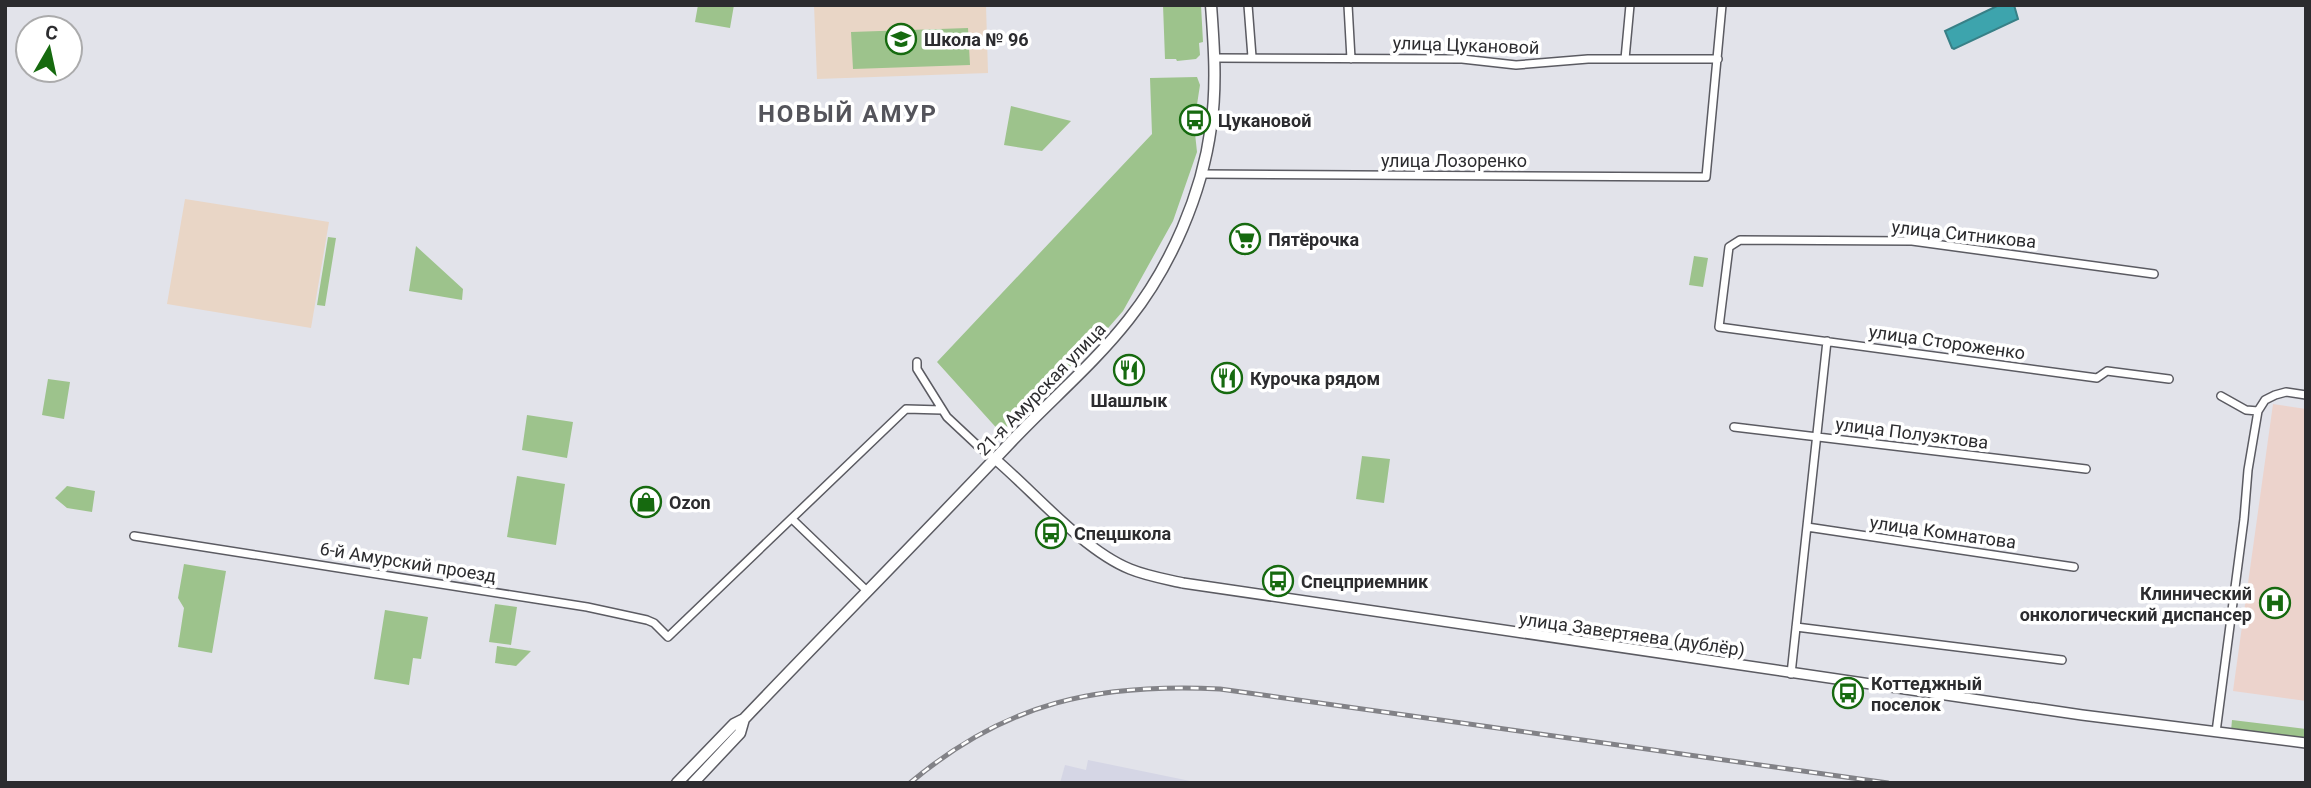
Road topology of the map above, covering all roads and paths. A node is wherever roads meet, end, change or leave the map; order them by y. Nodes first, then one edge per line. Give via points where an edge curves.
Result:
1 (1211, 5) edge
2 (1248, 5) edge
3 (1348, 5) edge
4 (1630, 5) edge
5 (1722, 5) edge
6 (1252, 57) junction
7 (1214, 58) junction
8 (1351, 58) junction
9 (1625, 59) junction
10 (1718, 59) junction
11 (1201, 174) junction
12 (2154, 274) dead end
13 (1719, 327) joint
14 (1827, 341) junction
15 (917, 362) dead end
16 (2169, 379) dead end
17 (2306, 395) edge
18 (2221, 396) dead end
19 (942, 410) junction
20 (2258, 411) junction
21 (1734, 427) dead end
22 (1816, 437) junction
23 (995, 459) junction
24 (2086, 469) dead end
25 (792, 519) junction
26 (1807, 527) junction
27 (134, 536) dead end
28 (2074, 567) dead end
29 (867, 591) junction
30 (1796, 627) junction
31 (2062, 660) dead end
32 (1791, 674) junction
33 (744, 719) junction
34 (2216, 732) junction
35 (2306, 743) edge
36 (677, 783) edge
37 (693, 783) edge

1 - 7 main road, 21-я Амурская улица
2 - 6 street
3 - 8 street
4 - 9 street
5 - 10 street
6 - 7 street, улица Цукановой
6 - 8 street, улица Цукановой
7 - 11 main road, 21-я Амурская улица via 1212,125
8 - 9 street, улица Цукановой via 1462,59 1516,65
9 - 10 street, улица Цукановой
10 - 11 street, улица Лозоренко via 1706,177
11 - 23 main road, 21-я Амурская улица via 1162,268 1130,318
12 - 13 street, улица Ситникова via 1912,241 1740,240 1729,247
13 - 14 street, улица Стороженко
14 - 16 street, улица Стороженко via 2097,378 2107,371
14 - 22 street
15 - 19 street
17 - 20 street via 2275,395
18 - 20 street via 2246,410
19 - 23 street
19 - 25 street via 906,409
20 - 34 street
21 - 22 street, улица Полуэктова
22 - 24 street, улица Полуэктова
22 - 26 street
23 - 29 main road, 21-я Амурская улица
23 - 32 street, улица Завертяева (дублёр) via 1088,544 1129,569 1153,576
25 - 27 street, 6-й Амурский проезд via 668,638 647,620 587,607
25 - 29 street
26 - 28 street, улица Комнатова
26 - 30 street
29 - 33 main road, 21-я Амурская улица
30 - 31 street
30 - 32 street
32 - 34 street, улица Завертяева (дублёр)
33 - 36 main road, 21-я Амурская улица
33 - 37 main road, 21-я Амурская улица via 740,733
34 - 35 street, улица Завертяева (дублёр)

